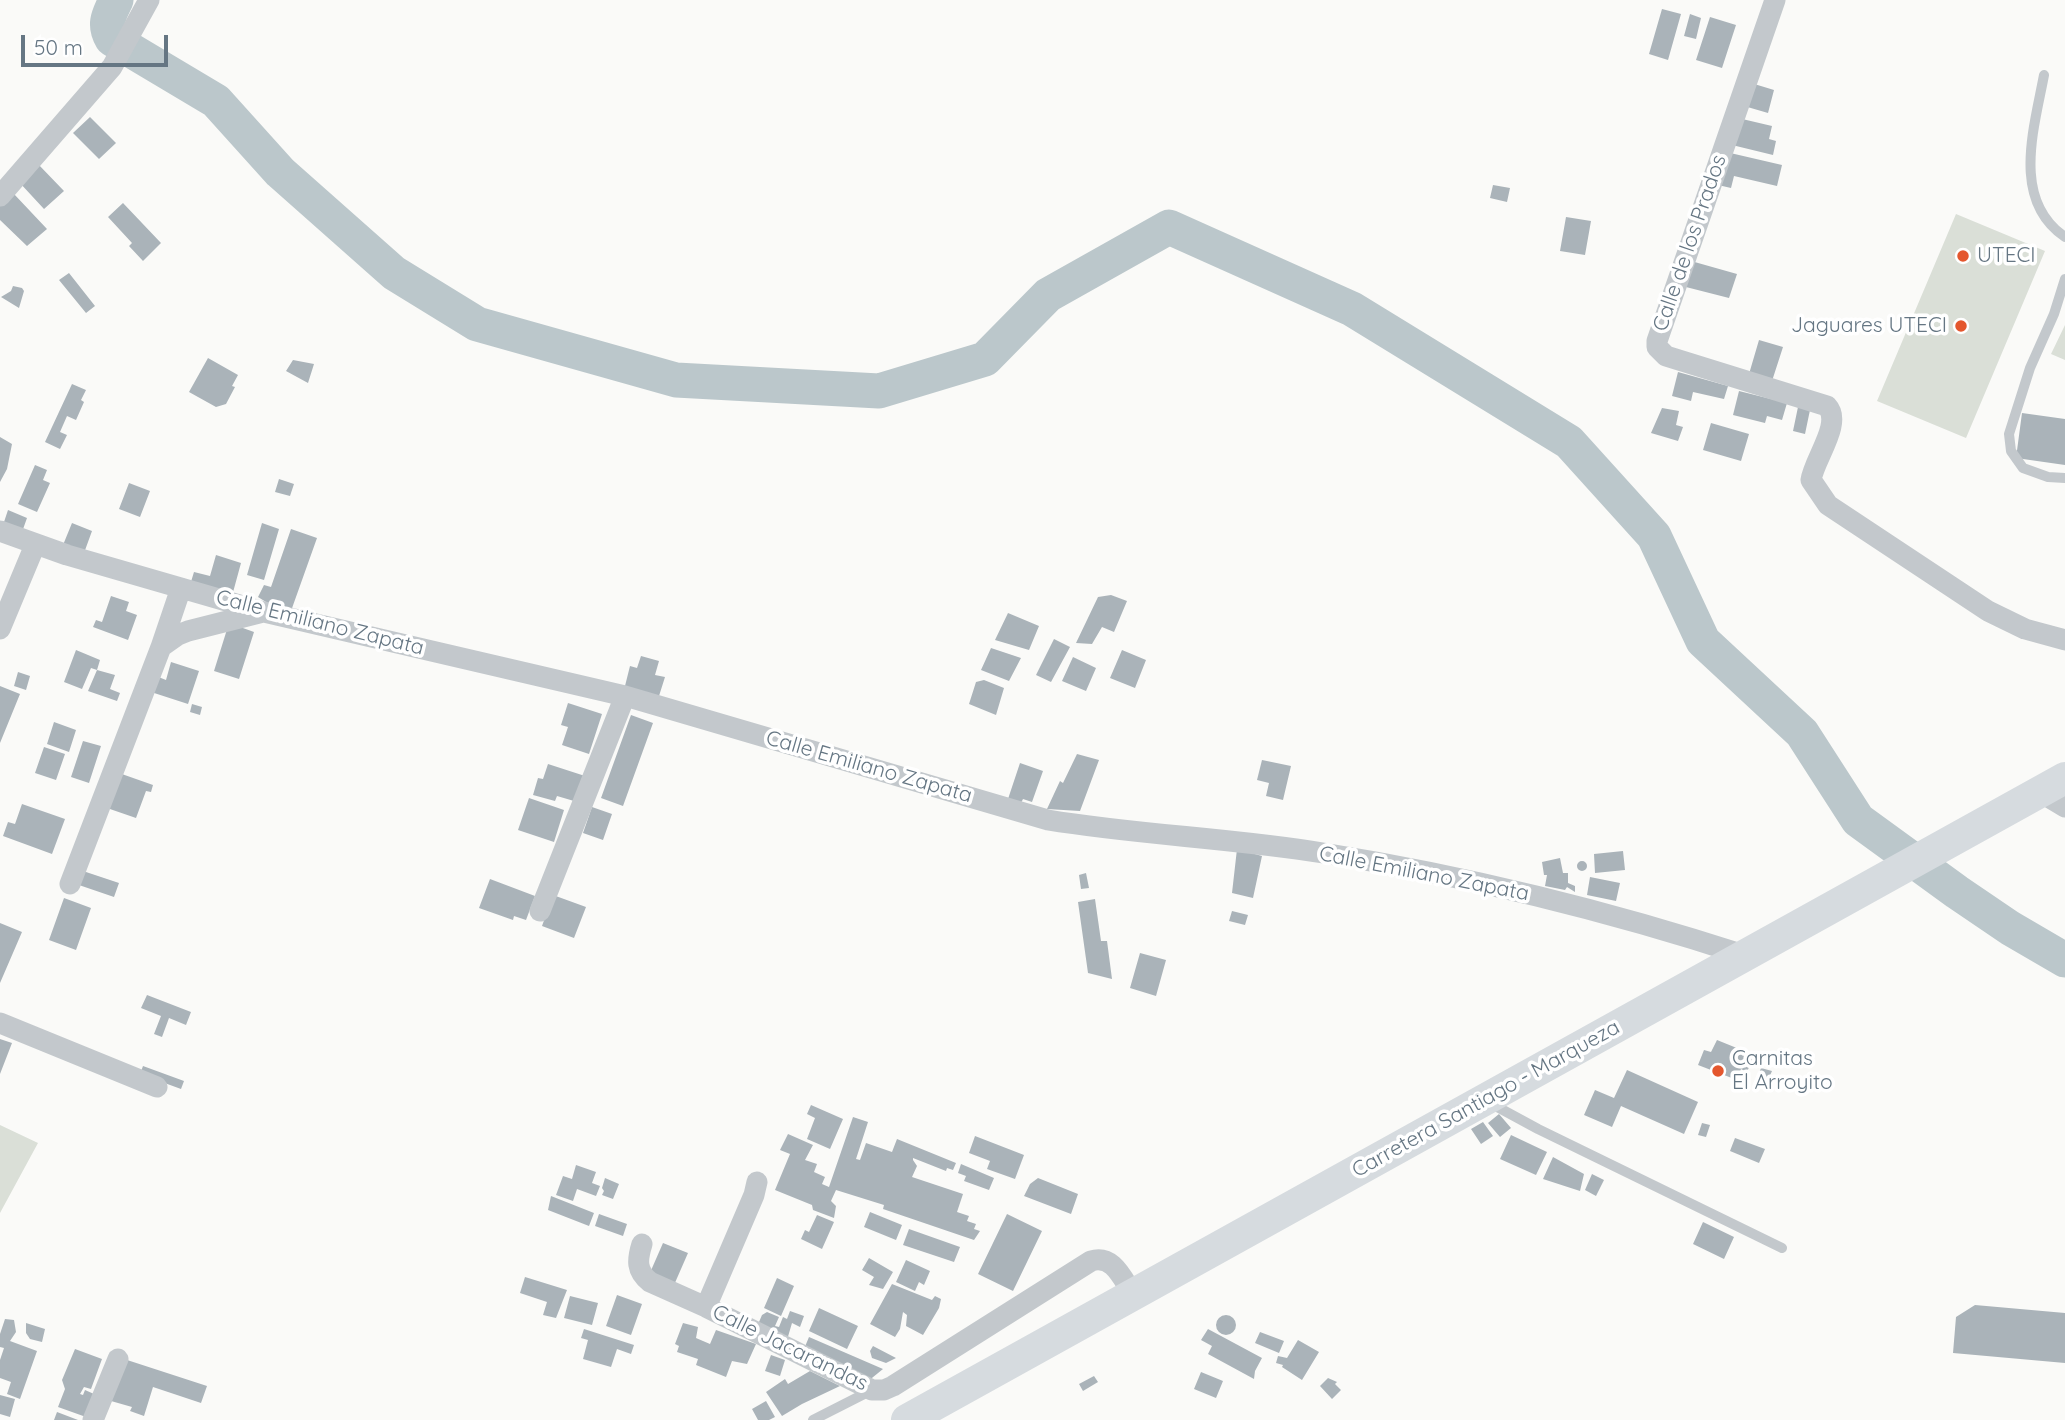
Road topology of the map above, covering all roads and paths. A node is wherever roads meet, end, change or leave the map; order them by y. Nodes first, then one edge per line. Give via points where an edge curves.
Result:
1 (149, 0) edge
2 (1775, 0) edge
3 (2043, 75) dead end
4 (0, 196) edge
5 (2065, 237) edge
6 (2065, 279) edge
7 (2065, 478) edge
8 (0, 531) edge
9 (35, 545) junction
10 (181, 588) junction
11 (264, 612) junction
12 (0, 629) edge
13 (2065, 640) edge
14 (161, 647) junction
15 (625, 696) junction
16 (2057, 792) edge
17 (70, 884) dead end
18 (540, 911) dead end
19 (1747, 956) junction
20 (0, 1023) edge
21 (157, 1087) dead end
22 (1482, 1099) junction
23 (757, 1182) dead end
24 (642, 1244) dead end
25 (1782, 1248) dead end
26 (1133, 1294) junction
27 (706, 1307) junction
28 (117, 1359) dead end
29 (872, 1391) junction
30 (93, 1420) edge
31 (813, 1420) edge
32 (907, 1420) edge

1 - 4 street via 112,67
2 - 13 street, Calle de los Prados via 1657,347 1666,356 1827,406 1832,427 1812,467 1811,480 1828,505 1988,611 2025,629
3 - 5 lane via 2030,168 2034,197 2051,228
6 - 7 lane via 2008,434 2011,451 2023,468
8 - 9 street, Calle Emiliano Zapata
9 - 10 street, Calle Emiliano Zapata
9 - 12 street
10 - 11 street, Calle Emiliano Zapata
10 - 14 street
11 - 14 street via 188,631
11 - 15 street, Calle Emiliano Zapata
14 - 17 street
15 - 18 street
15 - 19 street, Calle Emiliano Zapata via 1048,820 1398,866 1595,910
16 - 19 main road, Carretera Santiago - Marqueza via 1978,826
19 - 22 main road, Carretera Santiago - Marqueza
20 - 21 street
22 - 25 lane
22 - 26 main road, Carretera Santiago - Marqueza
23 - 27 street
24 - 27 street, Calle Jacarandas via 638,1267 643,1277
26 - 29 street, Calle Jacarandas via 1112,1263 1099,1258 893,1386
26 - 32 main road, Carretera Santiago - Marqueza
27 - 29 street, Calle Jacarandas
28 - 30 street
29 - 31 lane

